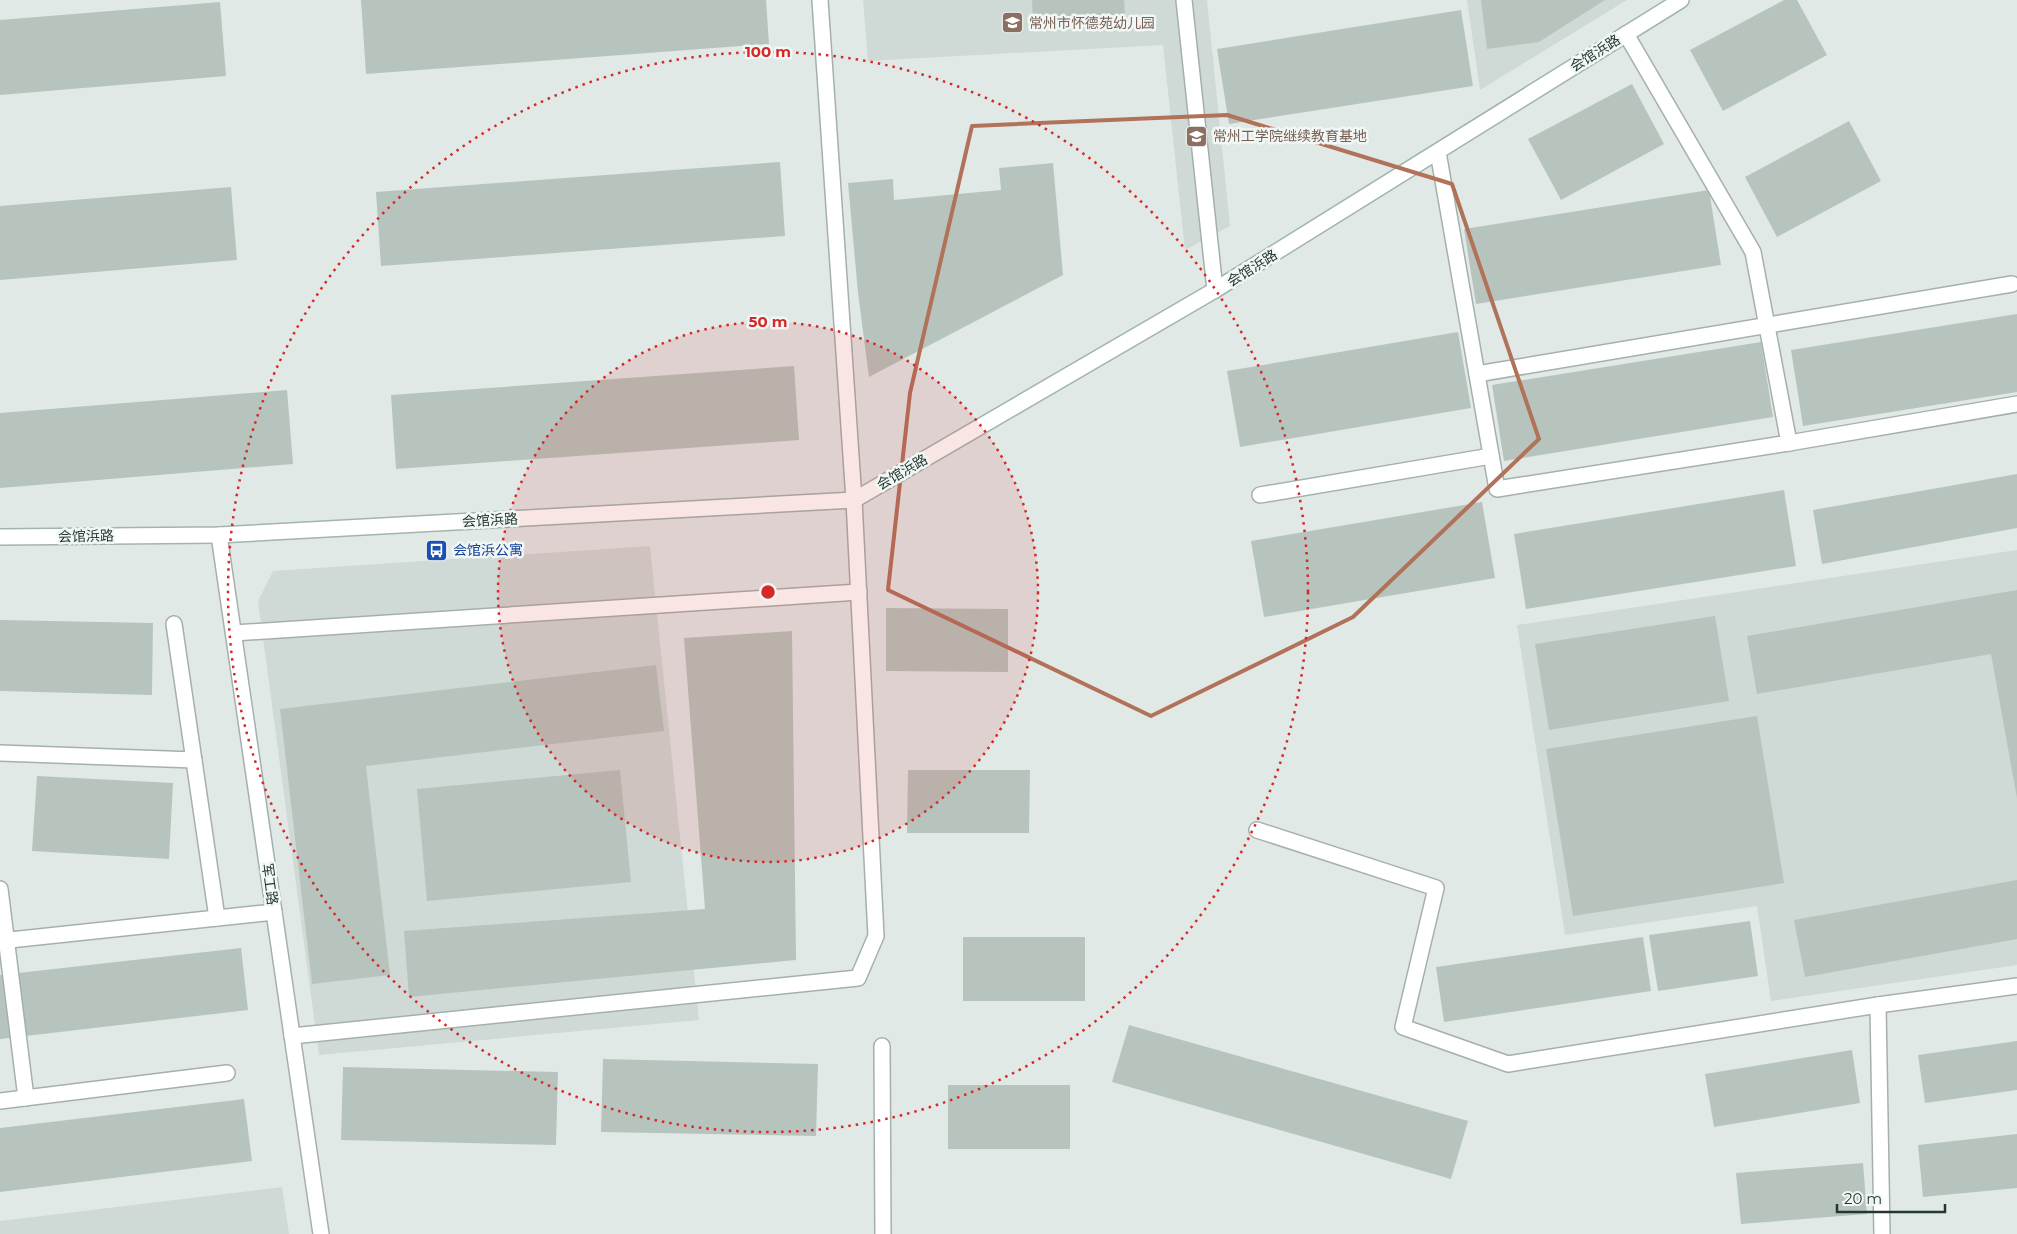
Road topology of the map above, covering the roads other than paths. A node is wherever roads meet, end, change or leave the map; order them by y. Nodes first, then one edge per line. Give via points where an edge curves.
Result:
1 (820, 0) edge
2 (1184, 0) edge
3 (1681, 0) edge
4 (1626, 34) junction
5 (1438, 152) junction
6 (2012, 284) dead end
7 (1215, 290) junction
8 (1767, 327) junction
9 (1477, 374) junction
10 (2017, 404) edge
11 (1789, 443) junction
12 (1491, 456) junction
13 (1260, 495) dead end
14 (854, 500) junction
15 (219, 535) junction
16 (0, 537) edge
17 (859, 592) junction
18 (174, 624) dead end
19 (234, 633) junction
20 (0, 753) edge
21 (194, 760) junction
22 (1257, 830) dead end
23 (0, 888) edge
24 (274, 912) junction
25 (217, 918) junction
26 (3, 941) edge
27 (2017, 986) edge
28 (1878, 1005) junction
29 (292, 1036) junction
30 (882, 1046) dead end
31 (227, 1073) dead end
32 (26, 1098) junction
33 (0, 1101) edge
34 (321, 1234) edge
35 (883, 1234) edge
36 (1882, 1234) edge

1 - 14 street
2 - 7 street
3 - 4 street, 会馆浜路
4 - 5 street, 会馆浜路
4 - 8 street via 1753,252
5 - 7 street, 会馆浜路
5 - 9 street
6 - 8 street
7 - 14 street, 会馆浜路
8 - 9 street
8 - 11 street
9 - 12 street
10 - 11 street
11 - 12 street via 1497,489
12 - 13 street
14 - 15 street, 会馆浜路
14 - 17 street
15 - 16 street, 会馆浜路
15 - 19 street, 军工路
17 - 19 street
17 - 29 street via 876,936 858,978
18 - 21 street
19 - 24 street, 军工路
20 - 21 street
21 - 25 street
22 - 28 street via 1436,888 1403,1027 1508,1064
23 - 26 street
24 - 25 street
24 - 29 street, 军工路
25 - 26 street
26 - 32 street
27 - 28 street
28 - 36 street
29 - 34 street, 军工路
30 - 35 street
31 - 32 street
32 - 33 street

